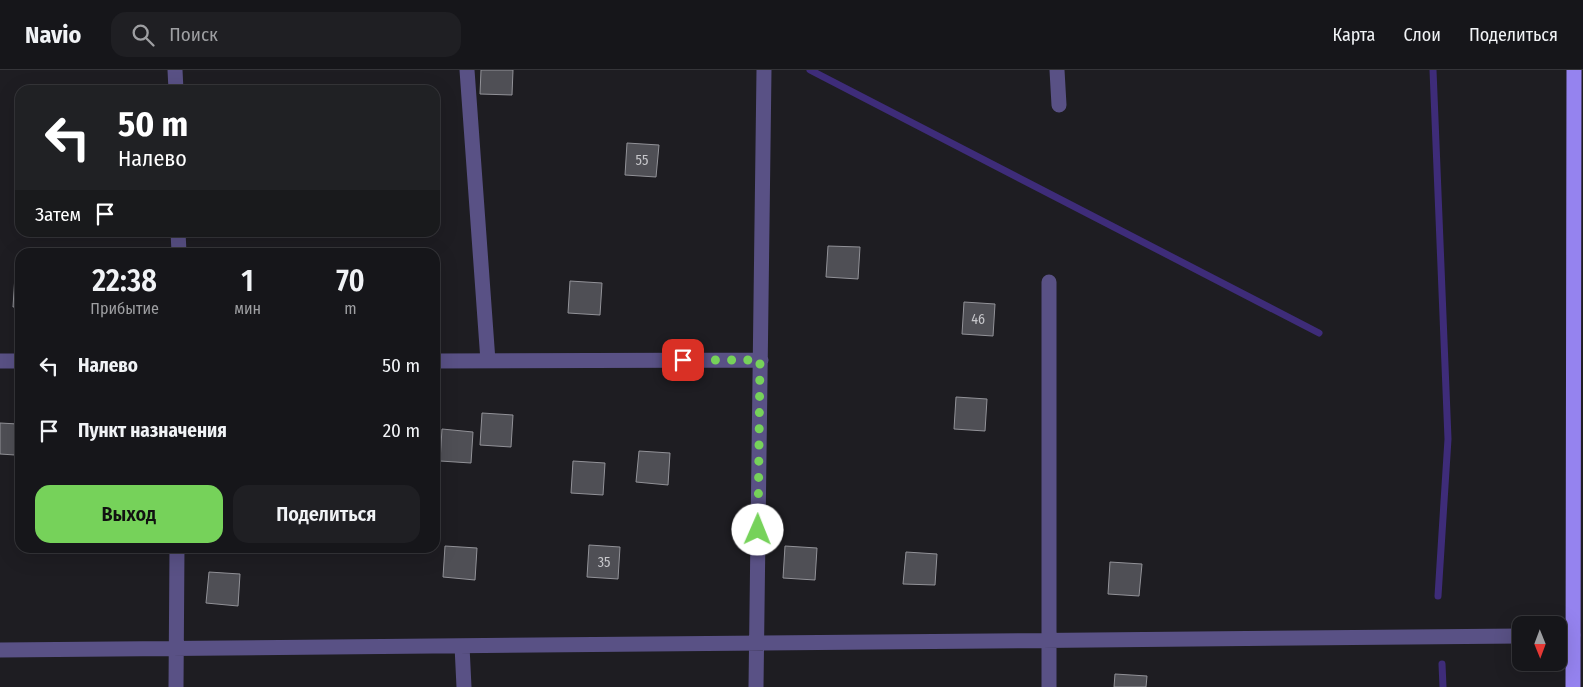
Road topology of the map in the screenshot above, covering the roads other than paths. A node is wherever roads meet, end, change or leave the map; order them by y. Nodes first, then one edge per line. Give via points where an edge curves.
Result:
1 (175, 70) edge
2 (467, 70) edge
3 (764, 70) edge
4 (1058, 70) edge
5 (1574, 70) edge
6 (176, 85) edge
7 (1059, 105) dead end
8 (1049, 282) dead end
9 (488, 360) junction
10 (760, 360) junction
11 (0, 361) edge
12 (15, 361) edge
13 (440, 361) edge
14 (177, 553) edge
15 (1566, 616) edge
16 (1512, 636) edge
17 (1048, 640) junction
18 (756, 643) junction
19 (462, 646) junction
20 (175, 648) junction
21 (1568, 648) edge
22 (0, 650) edge
23 (176, 687) edge
24 (464, 687) edge
25 (756, 687) edge
26 (1048, 687) edge
27 (1574, 687) edge

1 - 6 lane
2 - 9 lane
3 - 10 lane
4 - 7 lane
5 - 15 main road
8 - 17 lane
9 - 10 lane
9 - 13 lane
10 - 18 lane
11 - 12 lane
14 - 20 lane
16 - 17 lane
17 - 18 lane
17 - 26 lane
18 - 19 lane
18 - 25 lane
19 - 20 lane
19 - 24 lane
20 - 22 lane
20 - 23 lane
21 - 27 main road

